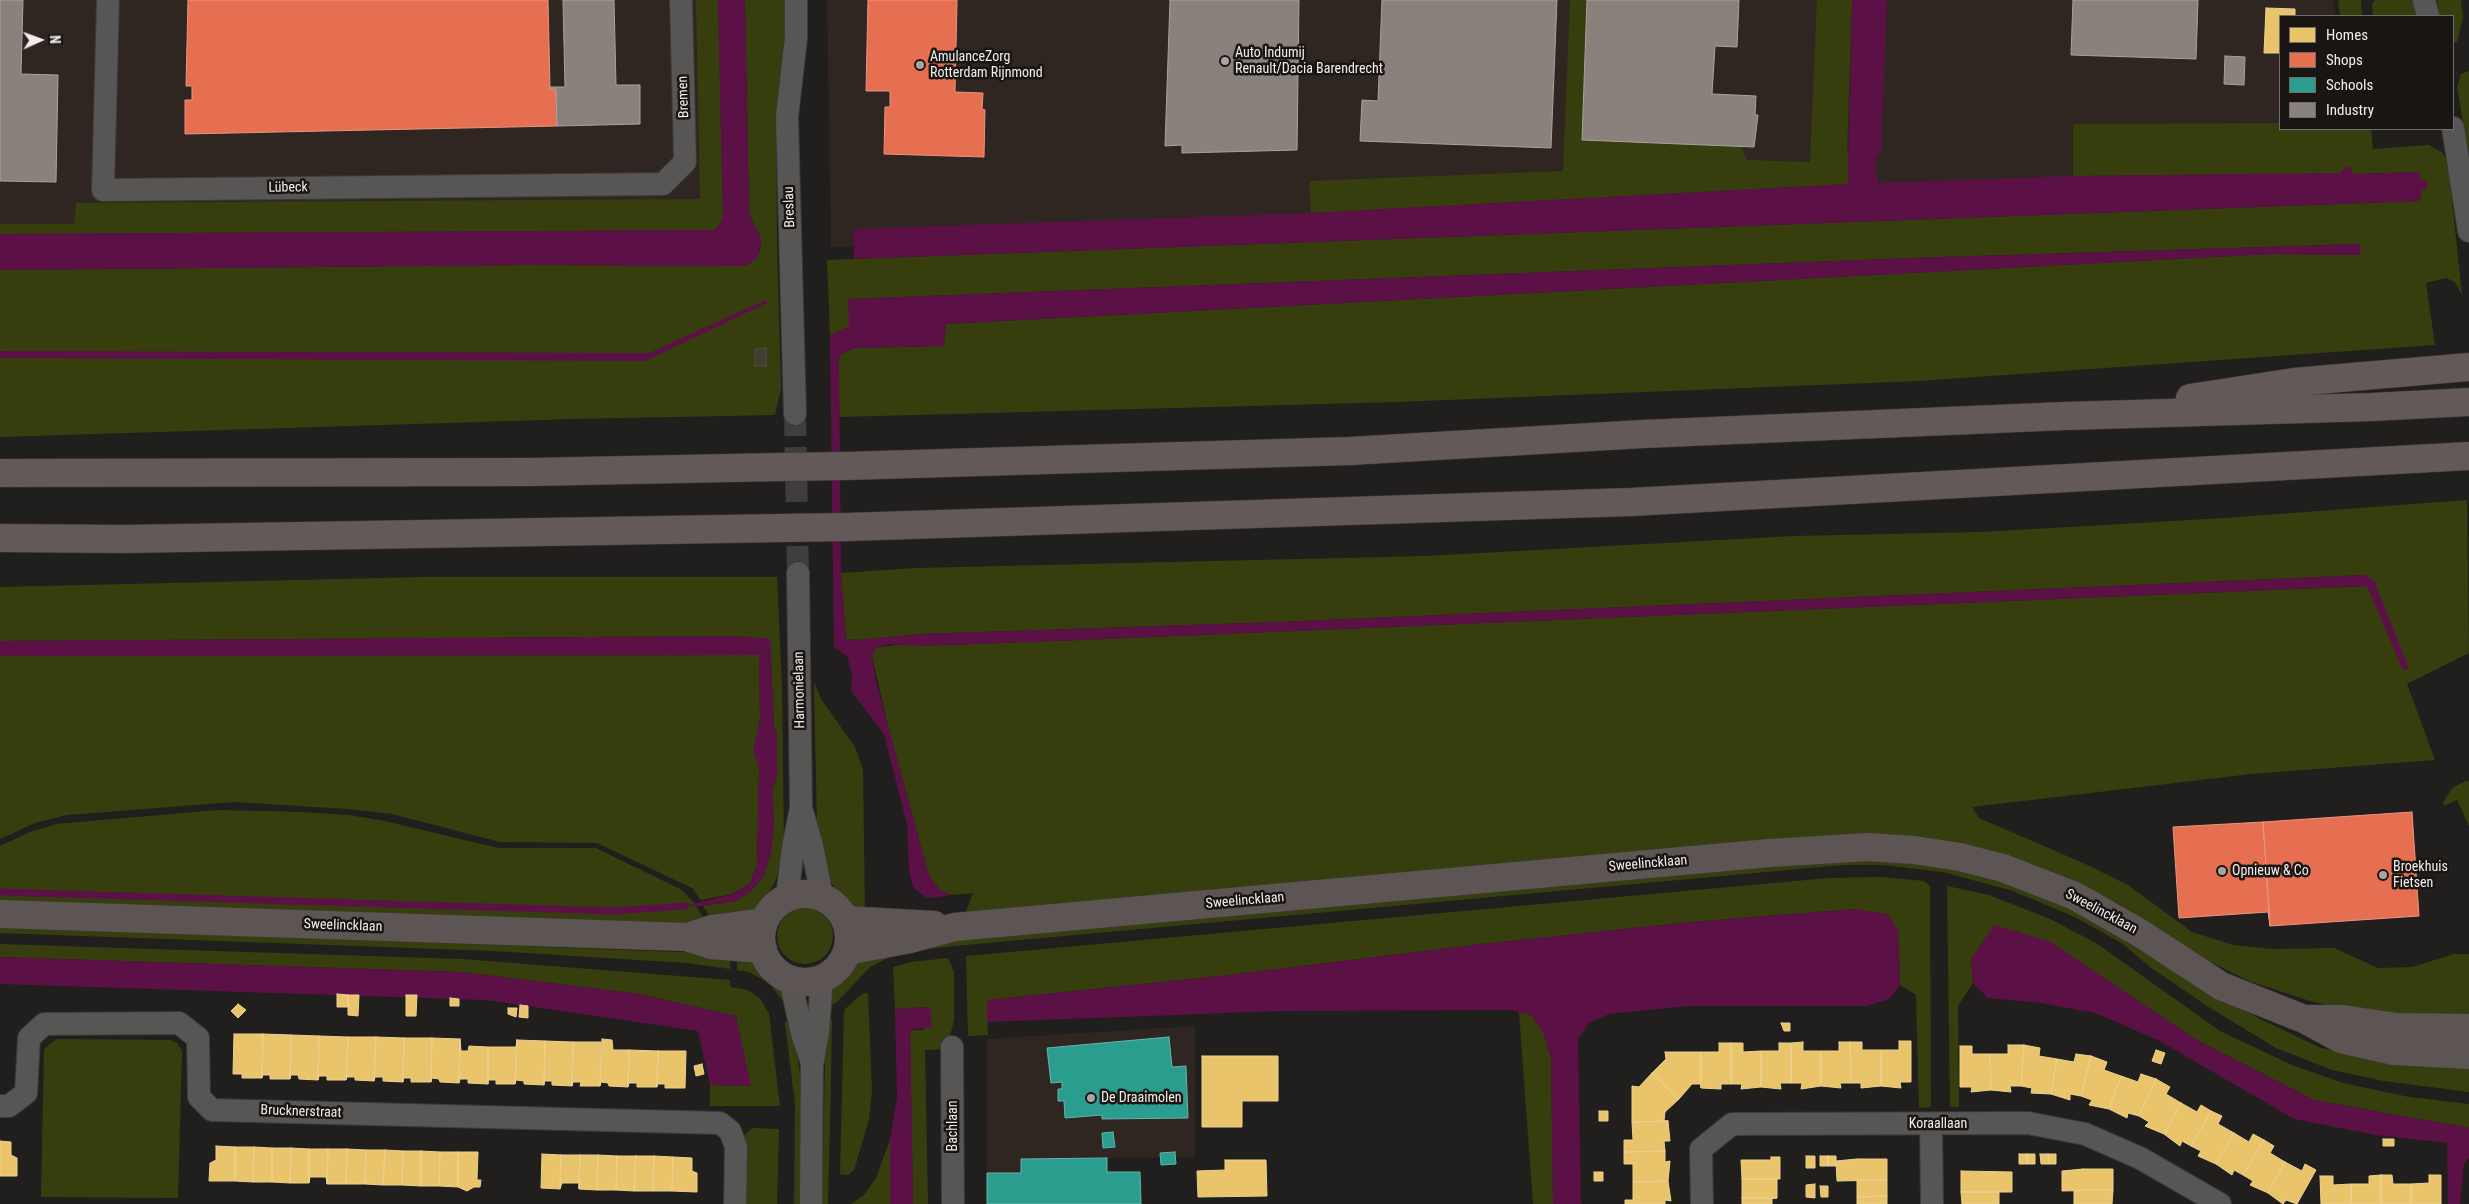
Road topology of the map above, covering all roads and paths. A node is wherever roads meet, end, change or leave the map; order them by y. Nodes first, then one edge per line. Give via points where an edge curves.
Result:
1 (108, 0) edge
2 (681, 0) edge
3 (796, 0) edge
4 (2424, 0) edge
5 (2428, 15) edge
6 (2453, 130) edge
7 (662, 184) joint
8 (2469, 231) edge
9 (2464, 368) edge
10 (2465, 402) edge
11 (795, 414) tunnel mouth
12 (2065, 416) junction
13 (2466, 457) edge
14 (0, 473) edge
15 (0, 538) edge
16 (798, 573) tunnel mouth
17 (802, 808) junction
18 (822, 897) junction
19 (787, 898) junction
20 (0, 914) edge
21 (845, 920) junction
22 (764, 922) junction
23 (955, 927) junction
24 (686, 937) junction
25 (763, 949) junction
26 (847, 951) junction
27 (822, 978) junction
28 (790, 979) junction
29 (2304, 1019) junction
30 (2469, 1028) edge
31 (952, 1047) dead end
32 (2469, 1055) edge
33 (812, 1065) junction
34 (0, 1106) edge
35 (1931, 1125) junction
36 (735, 1204) edge
37 (811, 1204) edge
38 (953, 1204) edge
39 (1702, 1204) edge
40 (1932, 1204) edge
41 (2220, 1204) edge

1 - 7 street, Lübeck via 103,190
2 - 7 street, Bremen via 686,162
3 - 11 street, Breslau via 796,38 787,118
4 - 5 street
6 - 8 street
9 - 12 highway via 2294,382
10 - 12 highway
12 - 14 highway, bridge via 1643,434 1350,451 846,466 521,472
13 - 15 highway, bridge via 1631,502 847,527 133,539
16 - 17 street, Harmonielaan
17 - 18 street, Harmonielaan
17 - 19 street, Harmonielaan
18 - 19 main road via 804,894
18 - 21 main road via 836,907
19 - 22 main road
20 - 24 main road, Sweelincklaan
21 - 23 main road, Sweelincklaan
21 - 26 main road via 849,935
22 - 24 main road, Sweelincklaan via 712,929
22 - 25 main road
23 - 26 main road, Sweelincklaan
23 - 29 main road, Sweelincklaan via 1770,853 1876,847 1960,857 2003,868 2075,896 2140,933 2221,986
24 - 25 main road, Sweelincklaan via 711,945
25 - 28 main road via 776,970
26 - 27 main road via 840,964
27 - 28 main road via 806,982
27 - 33 street
28 - 33 street
29 - 30 main road, Sweelincklaan via 2342,1019 2396,1027
29 - 32 main road, Sweelincklaan via 2340,1039 2394,1051
31 - 38 street, Bachlaan
33 - 37 street
34 - 36 street, Brucknerstraat via 9,1106 26,1093 29,1038 44,1024 179,1023 198,1038 199,1098 212,1110 720,1123 730,1131 736,1147
35 - 39 street, Koraallaan via 1732,1124 1701,1149
35 - 40 street
35 - 41 street, Koraallaan via 2028,1123 2085,1134 2140,1158

